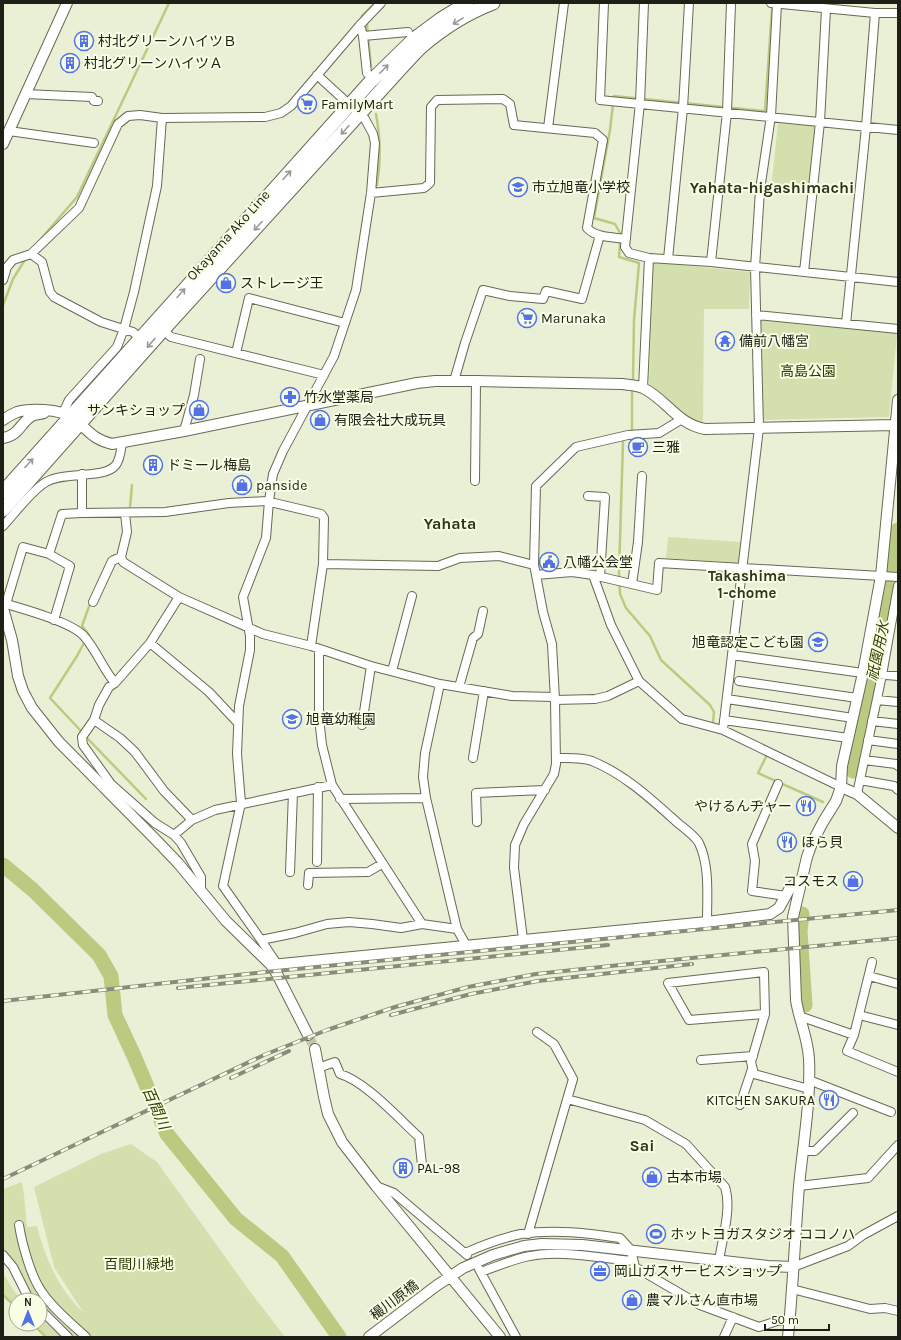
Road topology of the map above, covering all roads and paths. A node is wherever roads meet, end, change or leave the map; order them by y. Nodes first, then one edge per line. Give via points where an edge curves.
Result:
1 (67, 3) edge
2 (381, 3) edge
3 (466, 3) edge
4 (493, 3) edge
5 (564, 3) edge
6 (604, 3) edge
7 (644, 3) edge
8 (689, 3) edge
9 (732, 3) edge
10 (774, 4) edge
11 (826, 9) junction
12 (875, 13) junction
13 (898, 13) edge
14 (363, 22) junction
15 (408, 32) dead end
16 (366, 36) junction
17 (367, 73) dead end
18 (317, 75) junction
19 (25, 94) junction
20 (640, 100) junction
21 (98, 101) dead end
22 (683, 104) junction
23 (727, 109) junction
24 (355, 110) junction
25 (771, 116) junction
26 (162, 118) junction
27 (820, 122) junction
28 (866, 127) junction
29 (548, 128) junction
30 (898, 130) edge
31 (9, 131) junction
32 (94, 143) dead end
33 (3, 144) edge
34 (371, 193) junction
35 (600, 235) junction
36 (626, 238) junction
37 (31, 254) junction
38 (649, 258) junction
39 (668, 258) junction
40 (711, 262) junction
41 (756, 268) junction
42 (804, 272) junction
43 (851, 278) junction
44 (3, 280) edge
45 (898, 282) edge
46 (756, 315) junction
47 (345, 323) junction
48 (846, 324) junction
49 (124, 329) junction
50 (898, 329) edge
51 (162, 330) junction
52 (140, 338) junction
53 (236, 353) junction
54 (200, 359) dead end
55 (324, 375) junction
56 (454, 382) junction
57 (476, 382) junction
58 (643, 388) junction
59 (898, 400) edge
60 (306, 407) junction
61 (52, 412) junction
62 (71, 418) junction
63 (682, 419) junction
64 (3, 420) edge
65 (895, 425) junction
66 (759, 428) junction
67 (184, 431) junction
68 (3, 438) edge
69 (122, 443) junction
70 (82, 474) junction
71 (642, 476) dead end
72 (475, 481) dead end
73 (3, 492) edge
74 (894, 492) edge
75 (588, 496) dead end
76 (269, 501) junction
77 (3, 510) edge
78 (82, 513) junction
79 (125, 513) junction
80 (3, 526) edge
81 (49, 554) junction
82 (121, 557) junction
83 (323, 564) junction
84 (534, 565) junction
85 (743, 567) junction
86 (536, 576) junction
87 (596, 576) junction
88 (884, 576) junction
89 (898, 577) edge
90 (632, 584) junction
91 (898, 586) edge
92 (412, 596) dead end
93 (179, 597) junction
94 (93, 602) dead end
95 (896, 604) edge
96 (4, 605) edge
97 (483, 611) dead end
98 (54, 620) junction
99 (895, 626) edge
100 (250, 630) junction
101 (150, 643) junction
102 (311, 646) junction
103 (319, 649) junction
104 (732, 655) junction
105 (371, 666) junction
106 (392, 671) junction
107 (873, 674) junction
108 (898, 676) edge
109 (639, 681) junction
110 (739, 681) dead end
111 (115, 683) junction
112 (440, 684) junction
113 (459, 687) junction
114 (484, 691) junction
115 (555, 698) junction
116 (857, 698) junction
117 (726, 699) junction
118 (877, 700) junction
119 (898, 702) edge
120 (853, 718) junction
121 (94, 720) junction
122 (724, 720) junction
123 (872, 721) junction
124 (238, 723) junction
125 (898, 724) edge
126 (362, 725) dead end
127 (723, 730) junction
128 (848, 738) junction
129 (868, 740) junction
130 (898, 744) edge
131 (472, 758) dead end
132 (556, 758) junction
133 (864, 760) junction
134 (898, 766) edge
135 (860, 780) junction
136 (778, 784) dead end
137 (332, 785) junction
138 (108, 787) junction
139 (841, 787) junction
140 (318, 788) junction
141 (545, 790) junction
142 (898, 790) edge
143 (292, 793) junction
144 (857, 794) junction
145 (426, 798) junction
146 (340, 799) junction
147 (241, 803) junction
148 (192, 820) junction
149 (477, 822) dead end
150 (898, 828) edge
151 (174, 835) junction
152 (317, 862) dead end
153 (382, 864) junction
154 (290, 872) dead end
155 (802, 878) junction
156 (308, 885) dead end
157 (200, 889) junction
158 (786, 896) junction
159 (707, 922) junction
160 (422, 924) junction
161 (457, 929) junction
162 (523, 939) junction
163 (261, 940) junction
164 (466, 945) junction
165 (872, 962) dead end
166 (274, 965) junction
167 (869, 976) junction
168 (898, 984) edge
169 (765, 1014) junction
170 (859, 1015) junction
171 (799, 1016) junction
172 (898, 1025) edge
173 (536, 1032) dead end
174 (308, 1035) tunnel mouth
175 (854, 1035) junction
176 (314, 1049) tunnel mouth
177 (753, 1056) junction
178 (701, 1060) dead end
179 (318, 1068) junction
180 (752, 1069) junction
181 (898, 1072) edge
182 (809, 1085) junction
183 (567, 1099) junction
184 (740, 1105) dead end
185 (891, 1112) dead end
186 (853, 1113) dead end
187 (898, 1144) edge
188 (802, 1151) junction
189 (422, 1165) dead end
190 (376, 1186) junction
191 (799, 1186) junction
192 (898, 1216) edge
193 (19, 1225) dead end
194 (528, 1234) junction
195 (631, 1250) junction
196 (3, 1255) edge
197 (633, 1261) junction
198 (718, 1261) junction
199 (793, 1267) junction
200 (450, 1276) junction
201 (792, 1289) junction
202 (26, 1292) edge
203 (898, 1311) edge
204 (48, 1317) edge
205 (733, 1317) junction
206 (790, 1320) junction
207 (68, 1337) edge
208 (86, 1337) edge
209 (369, 1337) edge
210 (500, 1337) edge
211 (516, 1337) edge
212 (724, 1337) edge
213 (788, 1337) edge

1 - 19 street
2 - 14 street
24 -> 3 main road, Okayama Ako Line via 371,81 414,39
4 -> 24 main road, Okayama Ako Line via 475,10 447,27
5 - 29 street
6 - 20 street via 600,100
7 - 20 street
8 - 22 street
9 - 23 street
10 - 11 street
10 - 25 street
11 - 12 street
11 - 27 street
12 - 13 street
12 - 28 street
14 - 16 street
14 - 18 street
15 - 16 street
16 - 17 street
18 - 24 street
18 - 26 street via 291,106 281,113 265,117
19 - 21 street via 92,97 94,101
19 - 31 street
20 - 22 street
20 - 36 street
22 - 23 street
22 - 39 street
23 - 25 street
23 - 40 street
24 - 34 street via 368,125 375,143
24 -> 51 main road, Okayama Ako Line
52 -> 24 main road, Okayama Ako Line
25 - 27 street
25 - 41 street via 760,190
26 - 37 street via 128,116 118,124 79,208
26 - 49 street via 157,186
27 - 28 street
27 - 42 street
28 - 30 street
28 - 43 street
29 - 34 street via 514,125 510,104 503,99 437,100 431,107 430,183 424,188
29 - 35 street via 596,133 603,140 587,228 591,233
31 - 32 street
31 - 33 street
34 - 47 street via 356,290
35 - 36 street
35 - 56 street via 582,299 546,291 543,299 483,290
36 - 38 street via 625,247 629,253
37 - 44 street via 13,260 7,267
37 - 49 street via 42,262 50,292 54,297 101,322
38 - 39 street
38 - 58 street
39 - 40 street
40 - 41 street
41 - 42 street
41 - 46 street
42 - 43 street
43 - 45 street
43 - 48 street
46 - 48 street
46 - 66 street
47 - 53 street via 249,298
47 - 55 street via 334,356
48 - 50 street
49 - 52 street via 134,332
49 - 62 street via 117,347 69,400
51 - 53 street via 171,337
51 -> 62 main road, Okayama Ako Line
52 - 62 main road, Okayama Ako Line
53 - 55 street
54 - 67 street
55 - 60 street
56 - 57 street
56 - 60 street via 417,383
57 - 58 street via 622,384
57 - 72 street
58 - 63 street
59 - 65 street
60 - 67 street
60 - 76 street via 273,474
61 - 62 street
61 - 64 street via 33,409 17,412
61 - 68 street via 34,416 26,421 15,435
62 - 69 street via 100,441
73 -> 62 main road, Okayama Ako Line
62 - 77 main road, Okayama Ako Line
63 - 66 street via 695,428
63 - 84 street via 659,433 628,435 576,447 536,486
65 - 66 street
65 - 74 street
66 - 85 street
67 - 69 street
69 - 70 street via 116,466 109,471
70 - 78 street
70 - 80 street via 47,481 38,487
71 - 90 street via 638,542
74 - 88 street
75 - 87 street via 605,497
76 - 79 street via 229,503 165,512
76 - 83 street via 320,514 324,518
76 - 100 street via 266,538 243,597
78 - 79 street
78 - 81 street via 62,514
79 - 82 street via 127,532
81 - 96 street via 23,547
81 - 98 street via 70,566
82 - 93 street via 123,562
82 - 94 street via 112,561
83 - 84 street via 438,566 460,558 499,556
83 - 102 street
84 - 86 street
85 - 88 street
85 - 90 street via 659,563 657,590
85 - 104 street
86 - 87 street via 572,572
86 - 115 street via 552,644
87 - 90 street
87 - 109 street via 611,624
88 - 89 street
88 - 107 street
91 - 95 street
92 - 106 street
93 - 100 street
93 - 101 street
95 - 99 street
96 - 98 street
96 - 138 street via 18,676 32,708 59,742
97 - 113 street via 478,634 473,638
98 - 111 street via 82,634
99 - 107 street
100 - 102 street
100 - 124 street via 250,650
101 - 111 street
101 - 124 street via 209,692
102 - 103 street
103 - 105 street
103 - 137 street via 322,745
104 - 107 street
104 - 117 street
105 - 106 street
105 - 126 street
106 - 112 street
107 - 108 street
107 - 116 street
107 - 118 street
109 - 115 street via 596,699
109 - 127 street via 682,719
110 - 116 street
111 - 121 street via 99,705
112 - 113 street
112 - 145 street via 425,754 423,777
113 - 114 street
114 - 115 street via 512,696
114 - 131 street
115 - 132 street
116 - 120 street
117 - 120 street
117 - 122 street
118 - 119 street
118 - 123 street
120 - 128 street
121 - 138 street via 82,737 83,745
121 - 148 street via 135,752 164,792
122 - 127 street
122 - 128 street
123 - 125 street
123 - 129 street
124 - 147 street via 237,754
127 - 139 street
128 - 139 street
129 - 130 street
129 - 133 street
132 - 141 street via 554,774
132 - 159 street via 583,759 626,780 698,841 706,871
133 - 134 street
133 - 135 street
135 - 142 street via 894,786
135 - 144 street
136 - 158 street via 752,844 755,861 752,891
137 - 140 street
137 - 146 street
138 - 151 street
138 - 157 street
139 - 144 street
139 - 155 street via 812,843
140 - 143 street
140 - 152 street
141 - 149 street via 476,793
141 - 162 street via 515,844 514,868
143 - 147 street
143 - 154 street
144 - 150 street
145 - 146 street
145 - 161 street
146 - 153 street
147 - 148 street
147 - 163 street via 223,886
148 - 151 street
151 - 157 street via 201,877
153 - 156 street via 368,872 309,873
153 - 160 street
155 - 158 street via 790,888
155 - 171 street via 793,917 796,1000
157 - 166 street via 226,921
158 - 159 street via 779,908 770,914
159 - 162 street
160 - 161 street
160 - 163 street via 401,928 349,922 327,924
161 - 164 street
162 - 164 street
163 - 166 street
164 - 166 street
165 - 167 street
166 - 174 street
167 - 168 street
167 - 170 street
169 - 169 street via 764,972 668,983 690,1020
169 - 177 street
170 - 172 street
170 - 175 street
171 - 175 street
171 - 182 street via 806,1036
173 - 183 street via 554,1044 573,1079
175 - 181 street via 847,1051
176 - 179 street
177 - 178 street
177 - 180 street
179 - 189 street via 335,1062 340,1074 348,1076 367,1089 419,1137
179 - 190 street via 334,1127
180 - 182 street via 754,1074
180 - 184 street
182 - 185 street
182 - 188 street
183 - 194 street
183 - 198 street via 645,1120 686,1144 725,1187 728,1195
186 - 188 street via 815,1151
187 - 191 street via 868,1178
188 - 191 street
190 - 194 street via 394,1193 466,1254 505,1238
190 - 200 street
191 - 199 street
192 - 199 street via 848,1246
193 - 208 street via 23,1244 41,1292
194 - 195 street via 571,1232 620,1238
195 - 197 street
195 - 198 street, 穝川原橋
195 - 200 street, 穝川原橋 via 568,1244 536,1244 493,1255
196 - 202 street via 14,1267
197 - 205 street via 635,1267 700,1305
197 - 211 street via 560,1254 541,1255 480,1271
198 - 199 street, 穝川原橋
199 - 201 street
200 - 209 street, 穝川原橋
200 - 210 street
201 - 203 street via 870,1309 885,1308
201 - 206 street
204 - 207 street
205 - 206 street via 759,1327
205 - 212 street
206 - 213 street

